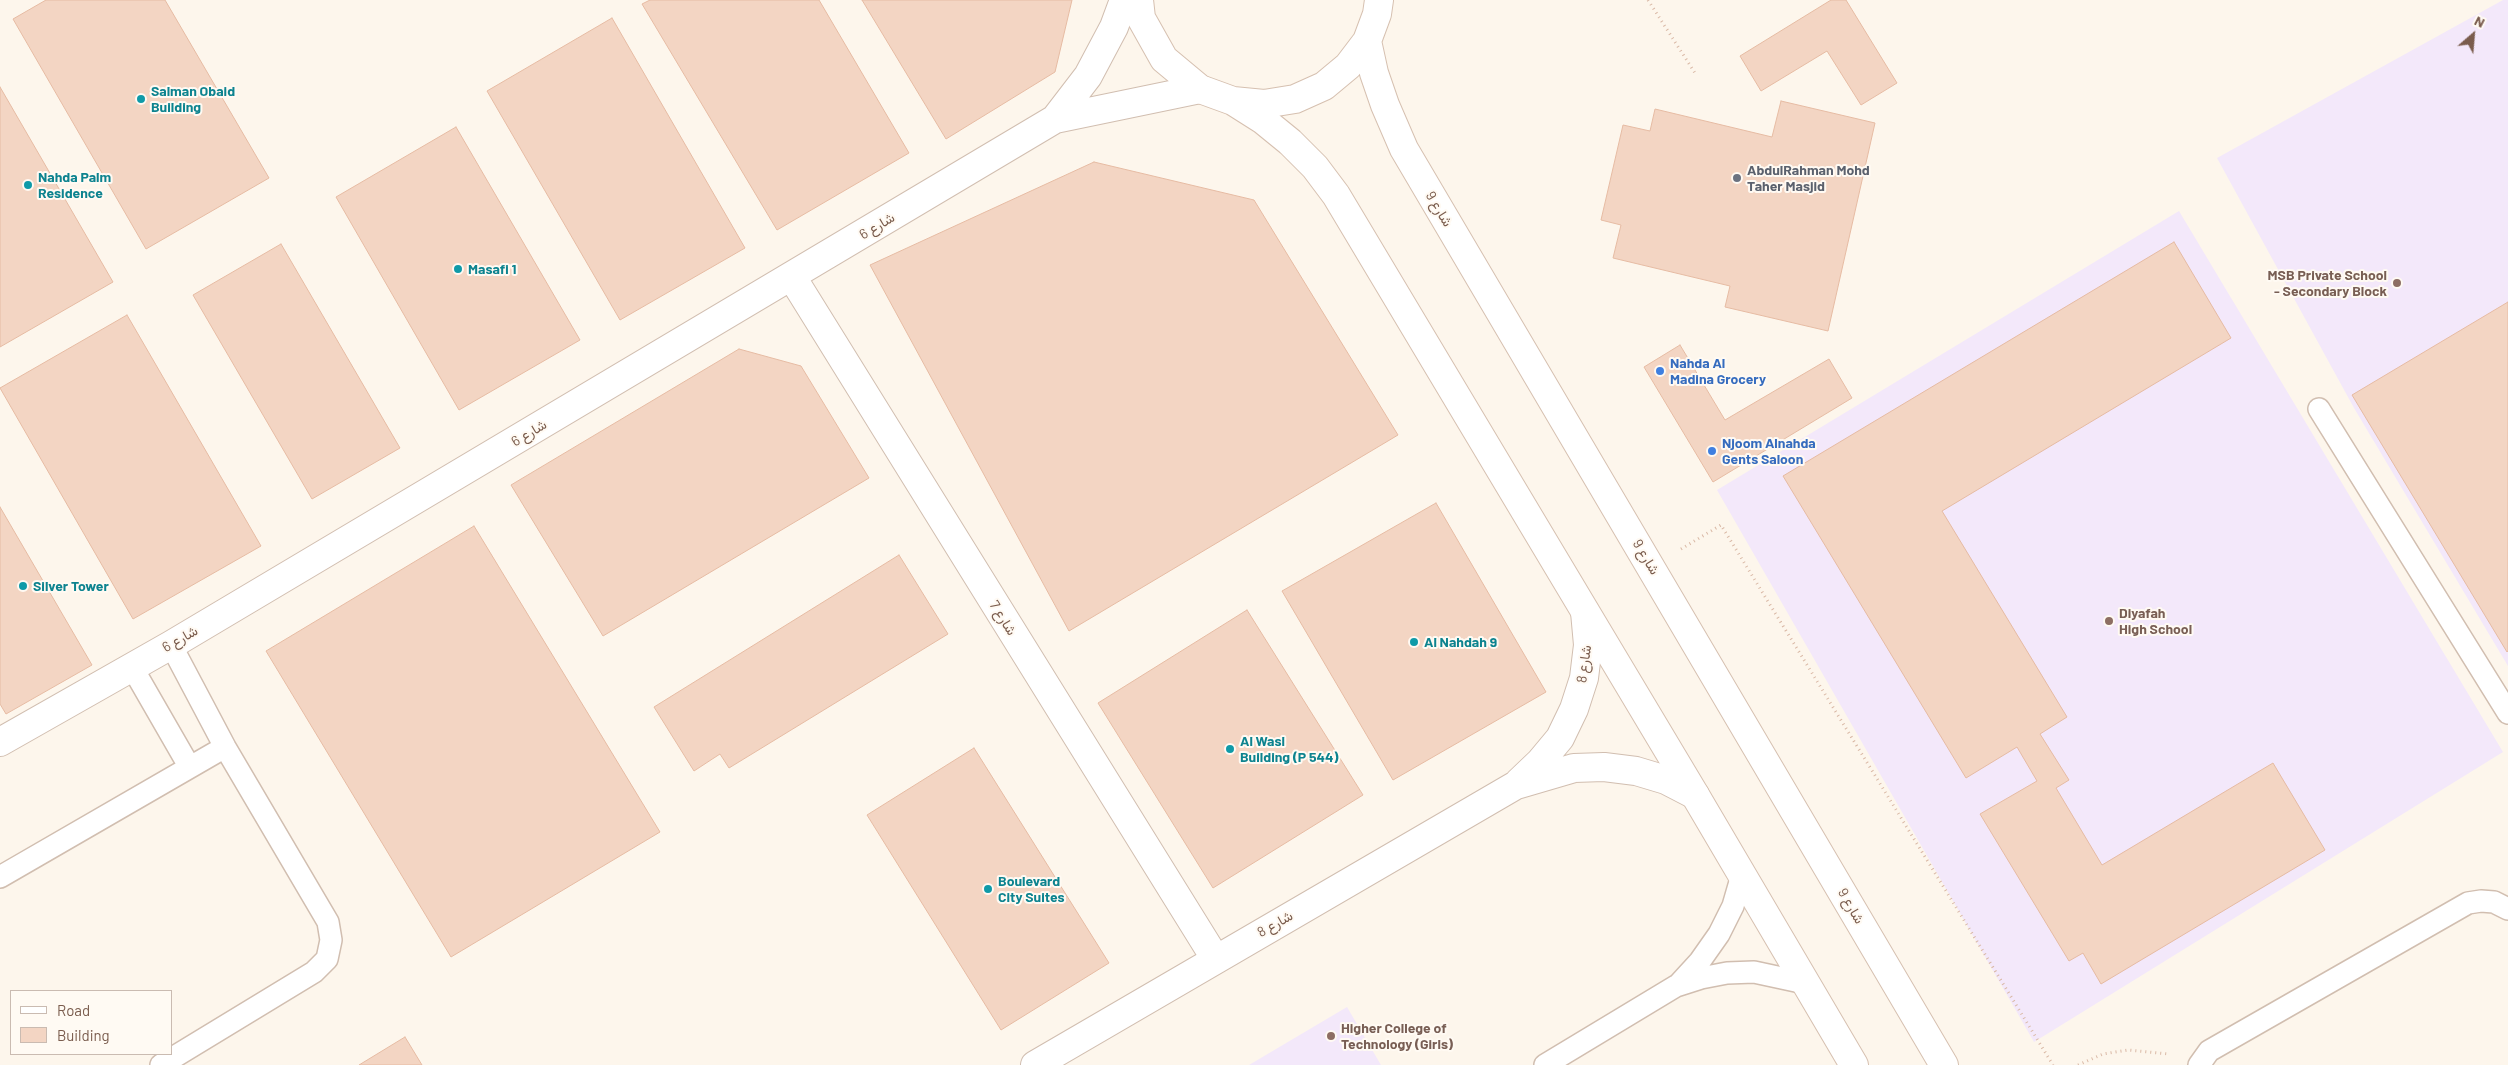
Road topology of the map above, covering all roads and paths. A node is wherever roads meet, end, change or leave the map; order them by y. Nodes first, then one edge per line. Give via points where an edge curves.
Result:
1 (1124, 0) edge
2 (1140, 0) edge
3 (1648, 0) edge
4 (1382, 5) edge
5 (1367, 41) junction
6 (1695, 73) dead end
7 (1200, 89) junction
8 (1233, 101) junction
9 (1054, 120) junction
10 (792, 277) junction
11 (2319, 409) dead end
12 (1652, 567) junction
13 (1586, 612) junction
14 (170, 645) junction
15 (132, 667) junction
16 (2508, 713) edge
17 (0, 742) edge
18 (225, 747) junction
19 (190, 766) junction
20 (1516, 784) junction
21 (1695, 795) junction
22 (1742, 875) junction
23 (0, 877) edge
24 (2508, 909) edge
25 (1215, 958) junction
26 (1806, 983) junction
27 (1676, 986) junction
28 (2200, 1063) edge
29 (161, 1065) edge
30 (1035, 1065) edge
31 (1545, 1065) edge
32 (1854, 1065) edge
33 (1944, 1065) edge
34 (2054, 1065) edge
35 (2078, 1065) edge

1 - 9 street, شارع 6 via 1114,27 1088,76
2 - 7 street via 1142,18 1164,59
3 - 6 path
4 - 5 street
5 - 8 street via 1348,66 1316,89 1295,98 1264,104
5 - 12 street, شارع 9 via 1382,97 1404,149
7 - 8 street
7 - 9 street, شارع 6
8 - 13 street via 1290,142 1336,194
9 - 10 street, شارع 6
10 - 14 street, شارع 6
10 - 25 street, شارع 7
11 - 16 lane
12 - 33 street, شارع 9
12 - 34 path via 1721,524
13 - 20 street, شارع 8 via 1588,645 1585,670 1574,709 1560,738
13 - 21 street
14 - 15 street, شارع 6
14 - 18 lane
15 - 17 street, شارع 6
15 - 19 lane
18 - 19 lane
18 - 29 lane via 328,922 331,940 327,959 314,972
19 - 23 lane
20 - 21 street, شارع 8 via 1574,768 1604,767 1659,778
20 - 25 street, شارع 8
21 - 22 street
22 - 26 street
22 - 27 lane via 1733,906 1719,934 1700,961
24 - 28 lane via 2494,902 2468,903 2209,1051
25 - 30 street, شارع 8
26 - 27 lane via 1754,972 1727,973
26 - 32 street
27 - 31 lane
28 - 35 path via 2152,1051 2128,1050 2103,1054

